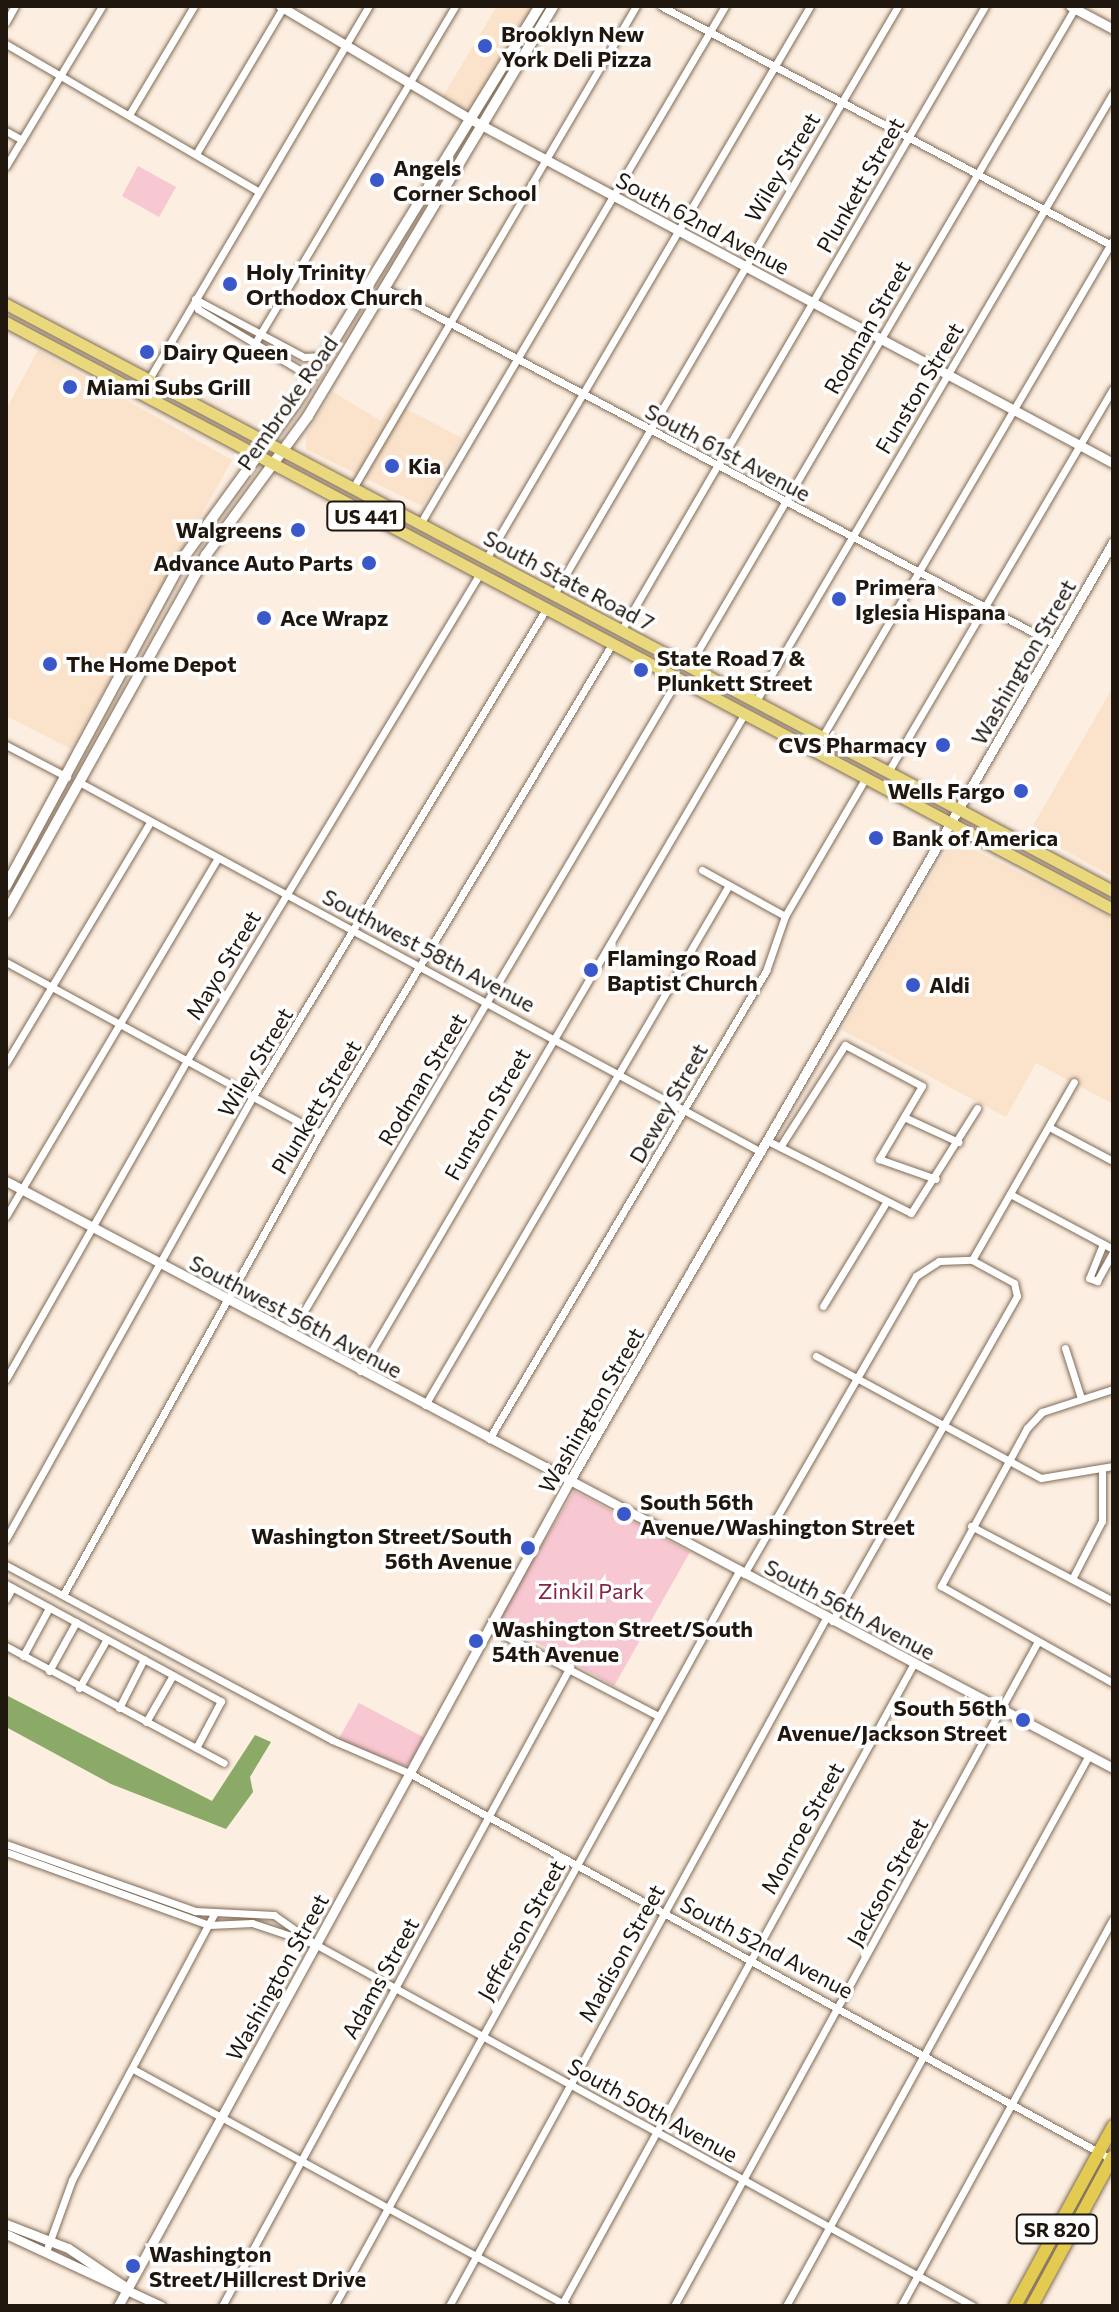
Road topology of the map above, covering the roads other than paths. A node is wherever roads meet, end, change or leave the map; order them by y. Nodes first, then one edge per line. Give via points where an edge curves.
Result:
1 (15, 6) edge
2 (102, 6) edge
3 (194, 6) edge
4 (369, 6) edge
5 (455, 6) edge
6 (540, 6) edge
7 (553, 6) edge
8 (636, 6) edge
9 (661, 6) edge
10 (725, 6) edge
11 (810, 6) edge
12 (898, 6) edge
13 (985, 6) edge
14 (283, 7) edge
15 (1074, 7) edge
16 (6, 22) edge
17 (1113, 29) edge
18 (710, 32) junction
19 (6, 44) edge
20 (346, 45) junction
21 (775, 67) junction
22 (60, 74) junction
23 (408, 84) junction
24 (1113, 93) edge
25 (842, 102) junction
26 (129, 115) junction
27 (477, 122) junction
28 (6, 131) edge
29 (908, 137) junction
30 (22, 140) junction
31 (196, 154) junction
32 (545, 160) junction
33 (6, 166) edge
34 (976, 173) junction
35 (259, 192) junction
36 (612, 195) junction
37 (418, 203) junction
38 (1046, 210) junction
39 (678, 231) junction
40 (1112, 244) edge
41 (745, 266) junction
42 (386, 289) junction
43 (195, 299) junction
44 (813, 302) junction
45 (6, 304) edge
46 (6, 322) edge
47 (449, 324) junction
48 (21, 330) junction
49 (56, 330) junction
50 (261, 332) junction
51 (881, 339) junction
52 (255, 343) junction
53 (324, 355) junction
54 (517, 360) junction
55 (948, 374) junction
56 (149, 379) junction
57 (307, 384) junction
58 (1113, 389) edge
59 (583, 395) junction
60 (1013, 410) junction
61 (649, 430) junction
62 (266, 442) junction
63 (1080, 445) junction
64 (282, 450) junction
65 (256, 456) junction
66 (1113, 463) edge
67 (271, 465) junction
68 (717, 467) junction
69 (353, 488) junction
70 (785, 502) junction
71 (420, 524) junction
72 (851, 537) junction
73 (1113, 542) edge
74 (486, 559) junction
75 (1108, 560) edge
76 (918, 572) junction
77 (479, 575) junction
78 (553, 596) junction
79 (528, 600) junction
80 (571, 605) junction
81 (984, 608) junction
82 (546, 609) junction
83 (621, 631) junction
84 (612, 644) junction
85 (1055, 644) junction
86 (689, 666) junction
87 (679, 677) junction
88 (756, 701) junction
89 (730, 704) junction
90 (102, 712) junction
91 (745, 712) junction
92 (776, 712) junction
93 (822, 737) junction
94 (6, 745) edge
95 (888, 772) junction
96 (67, 777) junction
97 (865, 779) junction
98 (79, 782) junction
99 (959, 810) junction
100 (150, 822) junction
101 (951, 823) junction
102 (45, 842) junction
103 (218, 858) junction
104 (702, 870) dead end
105 (729, 885) junction
106 (6, 888) edge
107 (1113, 891) edge
108 (288, 895) junction
109 (1113, 909) edge
110 (6, 913) edge
111 (785, 916) junction
112 (355, 932) junction
113 (6, 962) edge
114 (421, 967) junction
115 (51, 987) junction
116 (488, 1004) junction
117 (118, 1023) junction
118 (553, 1037) junction
119 (187, 1060) junction
120 (6, 1063) edge
121 (620, 1073) junction
122 (1074, 1082) dead end
123 (253, 1096) junction
124 (977, 1108) dead end
125 (685, 1110) junction
126 (904, 1117) junction
127 (1049, 1127) junction
128 (320, 1133) junction
129 (768, 1141) junction
130 (958, 1142) junction
131 (780, 1147) junction
132 (761, 1152) junction
133 (1113, 1161) edge
134 (936, 1179) junction
135 (6, 1181) edge
136 (21, 1189) junction
137 (1010, 1194) junction
138 (885, 1204) junction
139 (6, 1216) edge
140 (90, 1226) junction
141 (1103, 1244) junction
142 (1113, 1251) edge
143 (972, 1260) junction
144 (158, 1263) junction
145 (226, 1299) junction
146 (823, 1306) dead end
147 (291, 1333) junction
148 (1065, 1348) dead end
149 (816, 1356) dead end
150 (360, 1371) junction
151 (856, 1378) junction
152 (6, 1379) edge
153 (1113, 1389) edge
154 (1081, 1398) junction
155 (425, 1405) junction
156 (944, 1425) junction
157 (489, 1439) junction
158 (1007, 1461) junction
159 (1113, 1466) edge
160 (1102, 1469) junction
161 (569, 1482) junction
162 (971, 1526) junction
163 (6, 1539) edge
164 (6, 1565) edge
165 (741, 1572) junction
166 (1072, 1579) junction
167 (9, 1586) edge
168 (63, 1595) junction
169 (6, 1599) edge
170 (1113, 1601) edge
171 (49, 1608) junction
172 (829, 1620) junction
173 (76, 1622) junction
174 (490, 1628) junction
175 (107, 1639) junction
176 (1037, 1643) junction
177 (6, 1646) edge
178 (23, 1656) junction
179 (144, 1659) junction
180 (914, 1663) junction
181 (570, 1667) junction
182 (49, 1671) junction
183 (173, 1675) junction
184 (1113, 1683) edge
185 (79, 1688) junction
186 (119, 1708) junction
187 (1003, 1708) junction
188 (658, 1716) junction
189 (146, 1722) junction
190 (196, 1748) junction
191 (1089, 1755) junction
192 (224, 1763) dead end
193 (1113, 1768) edge
194 (409, 1773) junction
195 (488, 1817) junction
196 (6, 1844) edge
197 (6, 1852) edge
198 (577, 1865) junction
199 (664, 1912) junction
200 (214, 1914) junction
201 (1113, 1919) edge
202 (209, 1925) junction
203 (315, 1944) junction
204 (750, 1958) junction
205 (395, 1989) junction
206 (839, 2006) junction
207 (482, 2037) junction
208 (924, 2054) junction
209 (133, 2069) junction
210 (570, 2085) junction
211 (1012, 2103) junction
212 (222, 2116) junction
213 (1113, 2126) edge
214 (655, 2132) junction
215 (1108, 2156) edge
216 (302, 2159) junction
217 (744, 2180) junction
218 (389, 2207) junction
219 (6, 2224) edge
220 (828, 2226) junction
221 (6, 2234) edge
222 (47, 2238) junction
223 (47, 2249) junction
224 (476, 2256) junction
225 (918, 2276) junction
226 (1030, 2279) junction
227 (127, 2288) junction
228 (564, 2305) edge
229 (118, 2306) edge
230 (161, 2306) edge
231 (222, 2306) edge
232 (334, 2306) edge
233 (449, 2306) edge
234 (674, 2306) edge
235 (786, 2306) edge
236 (901, 2306) edge
237 (973, 2306) edge
238 (1015, 2306) edge
239 (1023, 2306) edge
240 (1032, 2306) edge

1 - 16 street
2 - 22 street
3 - 26 street
4 - 20 street
5 - 23 street
6 - 27 main road, Pembroke Road
7 - 27 main road, Pembroke Road
8 - 32 street
9 - 18 street
10 - 18 street
11 - 21 street
12 - 25 street, Wiley Street
13 - 29 street, Plunkett Street
14 - 20 street, South 62nd Avenue
14 - 31 street
15 - 17 street
15 - 34 street, Rodman Street
18 - 21 street
18 - 36 street
19 - 22 street
20 - 23 street, South 62nd Avenue
20 - 35 street
21 - 25 street
21 - 39 street
22 - 26 street
22 - 30 street
23 - 27 street, South 62nd Avenue
23 - 50 street
24 - 38 street, Funston Street
25 - 29 street
25 - 41 street, Wiley Street
26 - 31 street
27 - 32 street, South 62nd Avenue
27 - 37 main road, Pembroke Road
27 - 42 main road, Pembroke Road
28 - 30 street
29 - 34 street
29 - 44 street, Plunkett Street
30 - 33 street
31 - 35 street
32 - 36 street, South 62nd Avenue
32 - 47 street
34 - 38 street
34 - 51 street, Rodman Street
35 - 43 street
36 - 39 street, South 62nd Avenue
36 - 54 street
37 - 42 main road via 382,271
37 - 53 main road, Pembroke Road
38 - 40 street
38 - 55 street, Funston Street
39 - 41 street, South 62nd Avenue
39 - 59 street
40 - 60 street
41 - 44 street, South 62nd Avenue
41 - 61 street, Wiley Street
42 - 47 street, South 61st Avenue
42 - 64 main road, Pembroke Road
43 - 50 street
43 - 52 street via 198,309
43 - 56 street
44 - 51 street, South 62nd Avenue
44 - 68 street, Plunkett Street
45 - 49 main road, South State Road 7 / US 441
46 - 48 main road, South State Road 7 / US 441
47 - 54 street, South 61st Avenue
47 - 69 street
48 - 49 main road
48 - 65 main road, South State Road 7 / US 441
49 - 56 main road, South State Road 7 / US 441
50 - 52 street
50 - 53 street via 304,357
51 - 55 street, South 62nd Avenue
51 - 70 street, Rodman Street
52 - 57 street via 301,371
53 - 57 main road, Pembroke Road
54 - 59 street, South 61st Avenue
54 - 71 street
55 - 60 street, South 62nd Avenue
55 - 72 street, Funston Street
56 - 62 main road, South State Road 7 / US 441
57 - 62 main road, Pembroke Road
58 - 63 street
59 - 61 street, South 61st Avenue
59 - 74 street
60 - 63 street, South 62nd Avenue
60 - 76 street
61 - 68 street, South 61st Avenue
61 - 78 street, Wiley Street
62 - 64 main road, South State Road 7 / US 441
62 - 65 main road, Pembroke Road
63 - 66 street, South 62nd Avenue
63 - 81 street
64 - 67 main road, Pembroke Road
64 - 69 main road, South State Road 7 / US 441
65 - 67 main road, South State Road 7 / US 441
65 - 90 main road, Pembroke Road via 184,557
67 - 77 main road, South State Road 7 / US 441
67 - 98 main road, Pembroke Road via 211,546
68 - 70 street, South 61st Avenue
68 - 83 street, Plunkett Street
69 - 71 main road, South State Road 7 / US 441
70 - 72 street, South 61st Avenue
70 - 86 street, Rodman Street
71 - 74 main road, South State Road 7 / US 441
72 - 76 street, South 61st Avenue
72 - 88 street, Funston Street
73 - 75 street, Washington Street
74 - 78 main road, South State Road 7 / US 441
75 - 85 street, Washington Street
76 - 81 street, South 61st Avenue
76 - 93 street
77 - 79 main road, South State Road 7 / US 441
77 - 108 street, Mayo Street
78 - 79 main road
78 - 80 main road, South State Road 7 / US 441
79 - 82 main road, South State Road 7 / US 441
80 - 82 main road
80 - 83 main road, South State Road 7 / US 441
81 - 85 street, South 61st Avenue
81 - 95 street
82 - 84 main road, South State Road 7 / US 441
82 - 112 street, Wiley Street
83 - 86 main road, South State Road 7 / US 441
84 - 87 main road, South State Road 7 / US 441
84 - 114 street, Plunkett Street
85 - 99 street, Washington Street
86 - 88 main road, South State Road 7 / US 441
87 - 89 main road, South State Road 7 / US 441
87 - 116 street, Rodman Street
88 - 89 main road
88 - 92 main road, South State Road 7 / US 441
89 - 91 main road, South State Road 7 / US 441
90 - 96 main road, Pembroke Road
90 - 98 main road
91 - 92 main road
91 - 97 main road, South State Road 7 / US 441
91 - 118 street, Funston Street
92 - 93 main road, South State Road 7 / US 441
93 - 95 main road, South State Road 7 / US 441
94 - 96 street
95 - 99 main road, South State Road 7 / US 441
96 - 102 main road via 66,799
96 - 106 main road
97 - 101 main road, South State Road 7 / US 441
97 - 111 street, Dewey Street
98 - 100 street, Southwest 58th Avenue
98 - 102 main road
99 - 101 street, Washington Street
99 - 107 main road, South State Road 7 / US 441
100 - 103 street, Southwest 58th Avenue
100 - 115 street
101 - 109 main road, South State Road 7 / US 441
101 - 129 street, Washington Street
102 - 110 main road
103 - 108 street, Southwest 58th Avenue
103 - 117 street
104 - 105 street
105 - 111 street
105 - 121 street
108 - 112 street, Southwest 58th Avenue
108 - 119 street, Mayo Street
111 - 125 street, Dewey Street via 766,971
112 - 114 street, Southwest 58th Avenue
112 - 123 street, Wiley Street
113 - 115 street
114 - 116 street, Southwest 58th Avenue
114 - 128 street, Plunkett Street
115 - 117 street
115 - 120 street
116 - 118 street, Southwest 58th Avenue
116 - 147 street, Rodman Street
117 - 119 street
117 - 136 street
118 - 121 street, Southwest 58th Avenue
118 - 150 street, Funston Street
119 - 123 street
119 - 140 street, Mayo Street
121 - 125 street, Southwest 58th Avenue
121 - 155 street
122 - 127 street
123 - 128 street
123 - 144 street, Wiley Street
124 - 130 street
125 - 132 street, Southwest 58th Avenue
125 - 157 street, Dewey Street
126 - 130 street
126 - 131 street via 922,1086 838,1046
126 - 134 street via 879,1159 906,1174
127 - 133 street
127 - 137 street
128 - 145 street, Plunkett Street
129 - 131 street
129 - 132 street, Washington Street
130 - 134 street
131 - 138 street
132 - 161 street, Washington Street
134 - 138 street via 920,1208 900,1212
135 - 136 street, Southwest 56th Avenue
136 - 139 street
136 - 140 street, Southwest 56th Avenue
137 - 141 street
137 - 143 street
138 - 146 street
140 - 144 street, Southwest 56th Avenue
140 - 152 street, Mayo Street
141 - 142 street
141 - 142 street via 1087,1272 1097,1281
143 - 151 street, Jefferson Street via 939,1261 916,1276
143 - 156 street, Madison Street via 1014,1283 1017,1296
144 - 145 street, Southwest 56th Avenue
144 - 163 street, Wiley Street
145 - 147 street, Southwest 56th Avenue
145 - 168 street, Plunkett Street
147 - 150 street, Southwest 56th Avenue
148 - 154 street
149 - 151 street
150 - 155 street, Southwest 56th Avenue
151 - 156 street
151 - 165 street, Jefferson Street
153 - 154 street
154 - 158 street via 1042,1412
155 - 157 street, Southwest 56th Avenue
156 - 158 street
156 - 172 street, Madison Street
157 - 161 street, Southwest 56th Avenue
158 - 160 street via 1053,1481
158 - 162 street
159 - 160 street
160 - 166 street via 1102,1521
161 - 165 street, South 56th Avenue
161 - 174 street, Washington Street
162 - 166 street
162 - 176 street via 941,1586
164 - 168 street
165 - 172 street, South 56th Avenue
165 - 188 street, Jefferson Street
166 - 170 street
167 - 169 street
167 - 171 street
168 - 194 street, South 52nd Avenue via 332,1740
171 - 173 street
171 - 178 street
172 - 180 street, South 56th Avenue
172 - 199 street, Madison Street
173 - 175 street
173 - 182 street
174 - 181 street
174 - 194 street, Washington Street
175 - 179 street
175 - 185 street
176 - 184 street
176 - 187 street, Jackson Street
177 - 178 street
178 - 182 street
179 - 183 street
179 - 186 street
180 - 187 street, South 56th Avenue
180 - 204 street, Monroe Street
181 - 188 street
181 - 195 street, Adams Street
182 - 185 street
183 - 189 street
183 - 190 street via 221,1701
185 - 186 street
186 - 189 street
187 - 191 street, South 56th Avenue
187 - 206 street, Jackson Street
188 - 198 street, Jefferson Street
189 - 190 street
190 - 192 street
191 - 193 street, South 56th Avenue
191 - 208 street
194 - 195 street, South 52nd Avenue
194 - 203 street, Washington Street
195 - 198 street, South 52nd Avenue
195 - 205 street, Adams Street
196 - 200 street
197 - 202 street
198 - 199 street, South 52nd Avenue
198 - 207 street, Jefferson Street
199 - 204 street, South 52nd Avenue
199 - 210 street, Madison Street
200 - 202 street
200 - 203 street via 274,1915
201 - 211 street
202 - 203 street via 252,1923
202 - 209 street
203 - 205 street, South 50th Avenue
203 - 212 street, Washington Street
204 - 206 street, South 52nd Avenue
204 - 214 street, Monroe Street
205 - 207 street, South 50th Avenue
205 - 216 street, Adams Street
206 - 208 street, South 52nd Avenue
206 - 217 street, Jackson Street
207 - 210 street, South 50th Avenue
207 - 218 street, Jefferson Street
208 - 211 street, South 52nd Avenue
208 - 220 street
209 - 212 street
209 - 222 street
210 - 214 street, South 50th Avenue
210 - 224 street, Madison Street
211 - 215 street, South 52nd Avenue
211 - 225 street
212 - 216 street
212 - 227 street, Washington Street
213 - 215 highway, SR 820
214 - 217 street, South 50th Avenue
214 - 228 street, Monroe Street
215 - 226 highway, SR 820
215 - 240 highway, SR 820
216 - 218 street
216 - 231 street, Adams Street
217 - 220 street, South 50th Avenue
217 - 234 street, Jackson Street
218 - 224 street
218 - 232 street, Jefferson Street
219 - 222 street
220 - 225 street, South 50th Avenue
220 - 235 street
221 - 223 street
222 - 223 street
222 - 227 street via 124,2279
223 - 227 street
224 - 228 street
224 - 233 street, Madison Street
225 - 236 street
225 - 237 street, South 50th Avenue
226 - 238 highway, SR 820
226 - 239 highway
227 - 229 street, Washington Street
227 - 230 street

